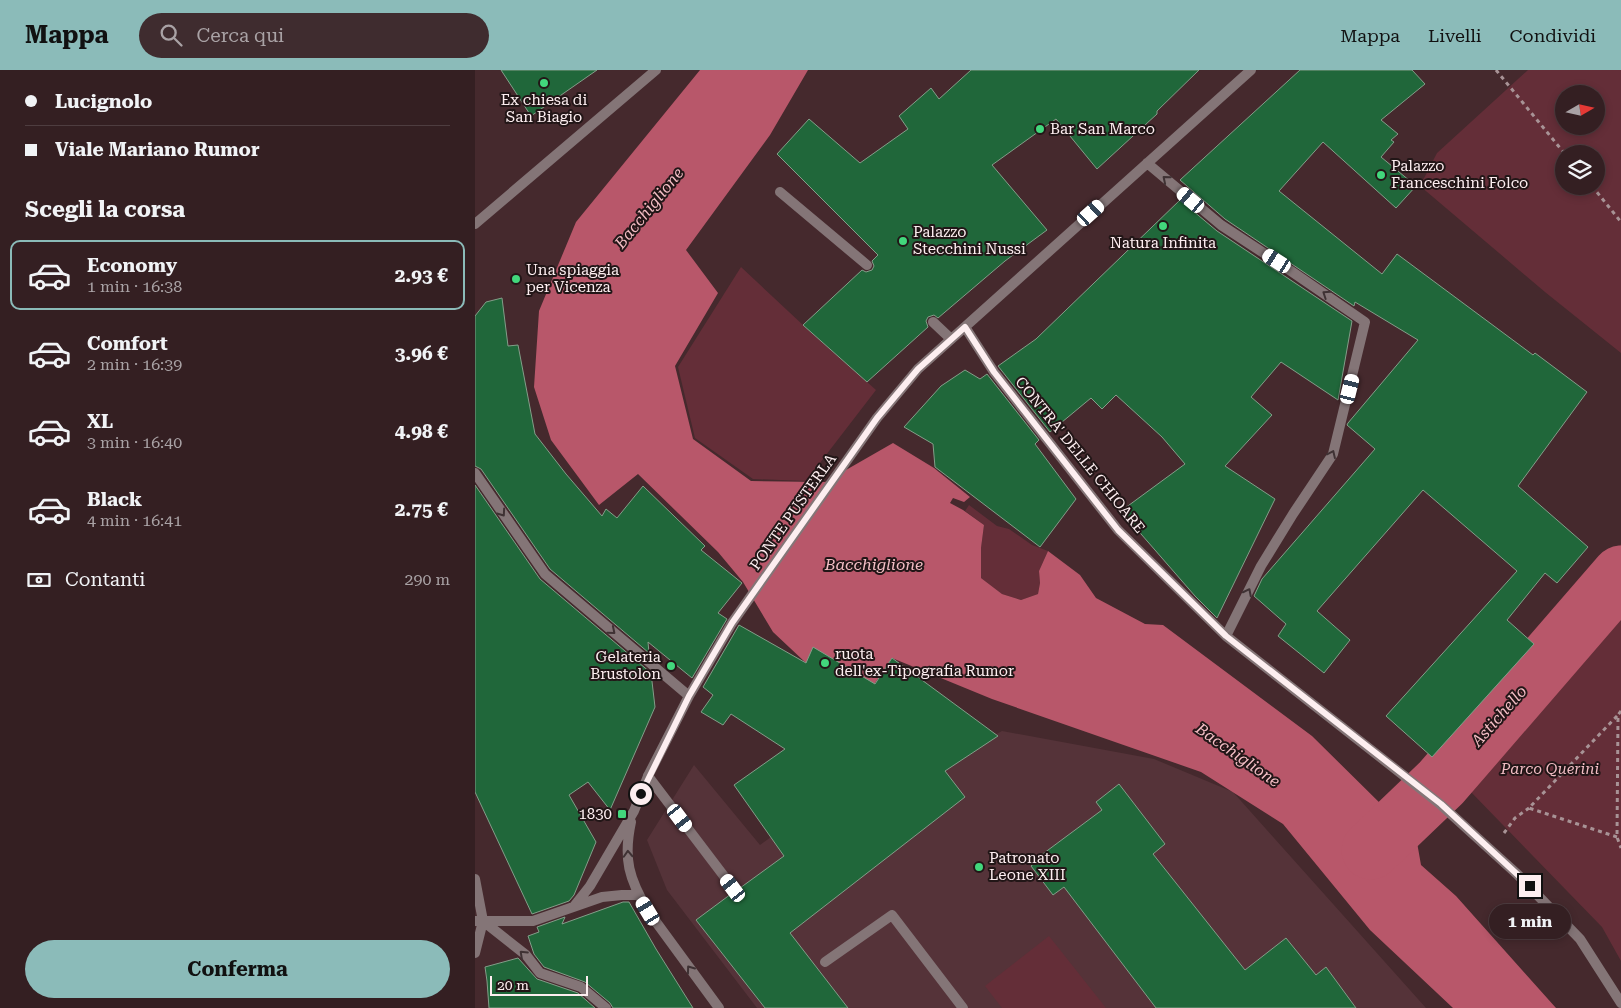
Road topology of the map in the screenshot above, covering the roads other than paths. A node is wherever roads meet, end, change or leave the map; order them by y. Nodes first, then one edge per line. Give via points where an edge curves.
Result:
1 (656, 70) edge
2 (1251, 70) edge
3 (1147, 163) junction
4 (780, 192) dead end
5 (475, 224) edge
6 (867, 265) dead end
7 (933, 322) dead end
8 (965, 327) junction
9 (951, 340) junction
10 (475, 473) edge
11 (1226, 636) junction
12 (689, 696) junction
13 (648, 776) junction
14 (633, 811) junction
15 (475, 879) edge
16 (733, 888) dead end
17 (639, 895) junction
18 (575, 906) junction
19 (479, 921) edge
20 (475, 953) edge
21 (825, 962) dead end
22 (1621, 1003) edge
23 (606, 1008) edge
24 (719, 1008) edge
25 (963, 1008) edge

1 - 5 street
2 - 3 street, PONTE PUSTERLA
3 - 8 street, PONTE PUSTERLA
11 -> 3 street via 1261,566 1333,454 1365,322 1221,225
4 - 6 street
7 - 9 street
8 - 9 street, PONTE PUSTERLA
8 - 11 street, CONTRA' DELLE CHIOARE via 994,372 1118,530
9 - 12 street, PONTE PUSTERLA via 918,369 877,418 732,623
10 -> 12 street via 545,574
11 - 22 street, CONTRA' DELLE CHIOARE via 1441,804 1517,874 1580,938
12 - 13 street, PONTE PUSTERLA
13 - 14 street, PONTE PUSTERLA
13 - 16 street
17 -> 14 street via 627,860
14 - 18 street via 591,886
15 - 19 street
17 - 18 street via 602,897
24 -> 17 street
18 - 19 street via 533,921
19 - 20 street
23 -> 19 street via 581,987 541,973 526,954
21 - 25 street via 892,915

